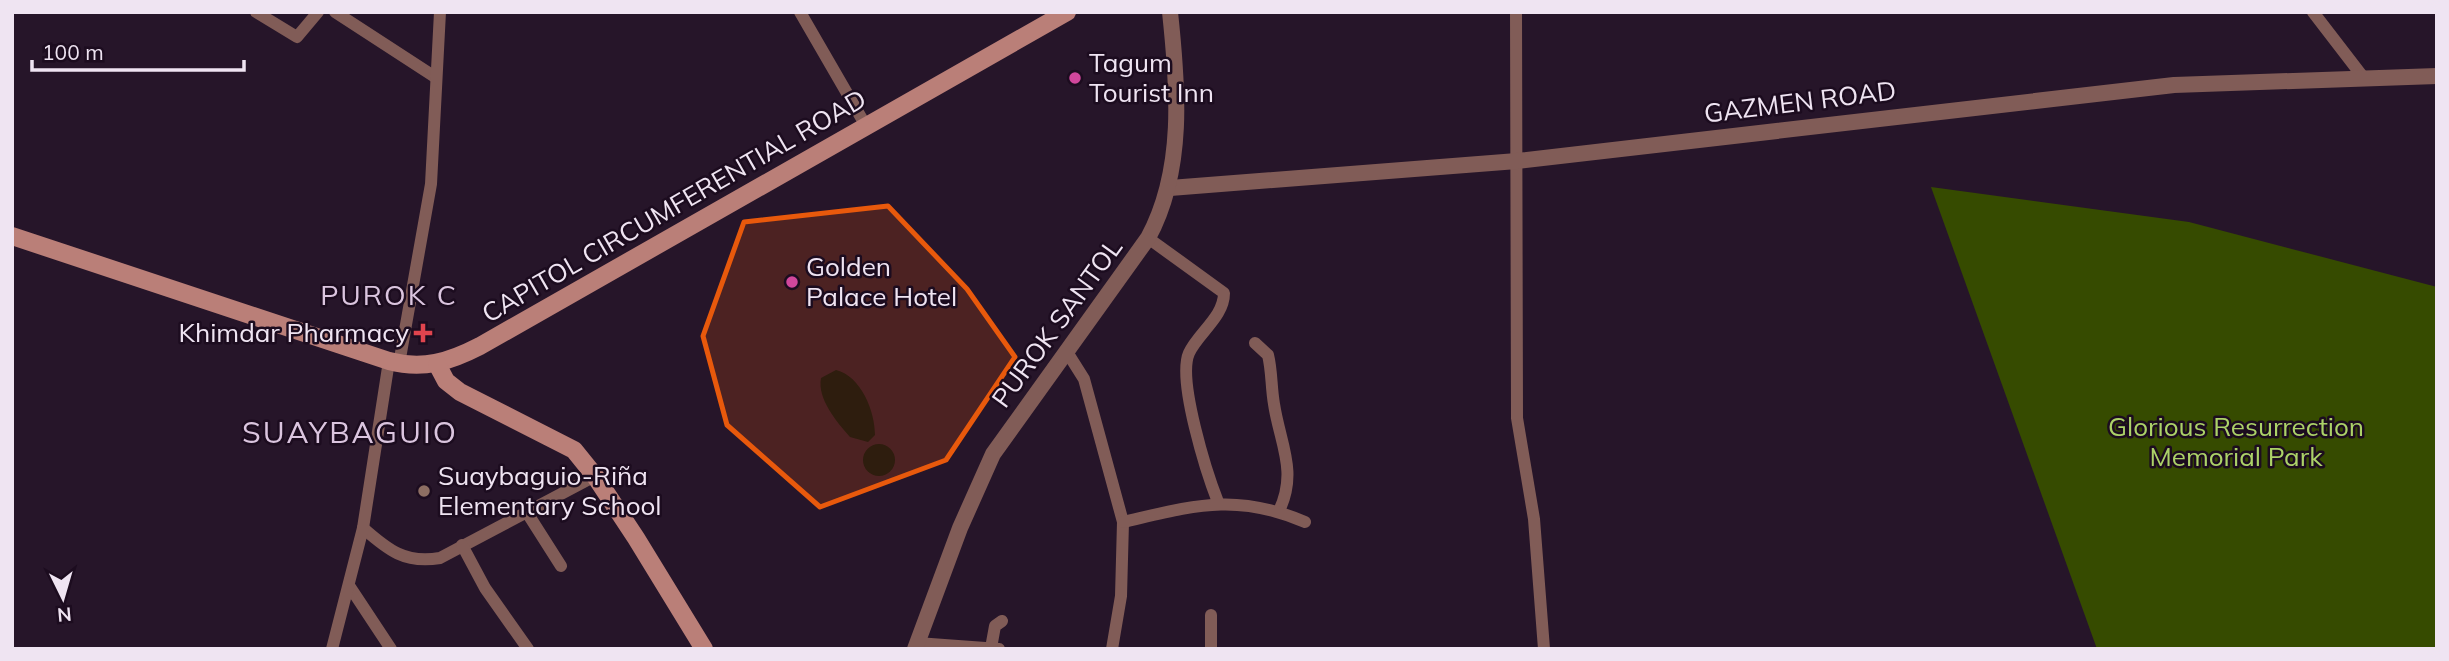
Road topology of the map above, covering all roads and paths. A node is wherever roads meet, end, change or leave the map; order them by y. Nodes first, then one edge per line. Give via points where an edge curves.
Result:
1 (256, 12) edge
2 (318, 12) edge
3 (335, 12) edge
4 (440, 12) edge
5 (800, 12) edge
6 (1067, 12) edge
7 (1170, 12) edge
8 (1516, 12) edge
9 (2313, 12) edge
10 (2437, 76) edge
11 (2363, 77) junction
12 (435, 78) junction
13 (866, 127) junction
14 (1517, 160) junction
15 (1170, 188) junction
16 (12, 236) edge
17 (1148, 238) junction
18 (1255, 343) dead end
19 (1067, 352) junction
20 (394, 363) junction
21 (437, 364) junction
22 (595, 476) junction
23 (1218, 502) junction
24 (526, 511) junction
25 (1279, 511) junction
26 (1123, 522) junction
27 (1305, 522) dead end
28 (363, 528) junction
29 (462, 545) junction
30 (561, 566) dead end
31 (349, 587) junction
32 (1211, 615) dead end
33 (1002, 621) dead end
34 (916, 646) edge
35 (991, 648) edge
36 (331, 649) edge
37 (391, 649) edge
38 (528, 649) edge
39 (704, 649) edge
40 (999, 649) edge
41 (1112, 649) edge
42 (1210, 649) edge
43 (1544, 649) edge

1 - 2 street via 298,37
3 - 12 street
4 - 12 street
5 - 13 street
6 - 13 main road, CAPITOL CIRCUMFERENTIAL ROAD
7 - 15 street, PUROK SANTOL via 1175,112
8 - 14 street
9 - 11 street
10 - 11 street, GAZMEN ROAD
11 - 14 street, GAZMEN ROAD via 2162,86
12 - 20 street via 432,184
13 - 21 main road, CAPITOL CIRCUMFERENTIAL ROAD via 492,340
14 - 15 street, GAZMEN ROAD
14 - 43 street via 1517,418 1534,519
15 - 17 street, PUROK SANTOL
16 - 20 main road, CAPITOL CIRCUMFERENTIAL ROAD
17 - 19 street, PUROK SANTOL
17 - 23 street via 1224,293 1220,309 1193,346 1186,364 1200,448
18 - 25 street via 1268,355 1290,475
19 - 26 street via 1086,386
19 - 34 street, PUROK SANTOL via 993,454
20 - 21 main road, CAPITOL CIRCUMFERENTIAL ROAD
20 - 28 street
21 - 22 main road via 446,381 460,392 563,442
22 - 24 street
22 - 39 main road
23 - 25 street
23 - 26 street
24 - 29 street
24 - 30 street
25 - 27 street
26 - 41 street via 1121,596
28 - 29 street via 390,552 407,559 440,558
28 - 31 street
29 - 38 street via 485,588
31 - 36 street
31 - 37 street
32 - 42 street
33 - 35 street via 995,626
34 - 35 street
35 - 40 street

